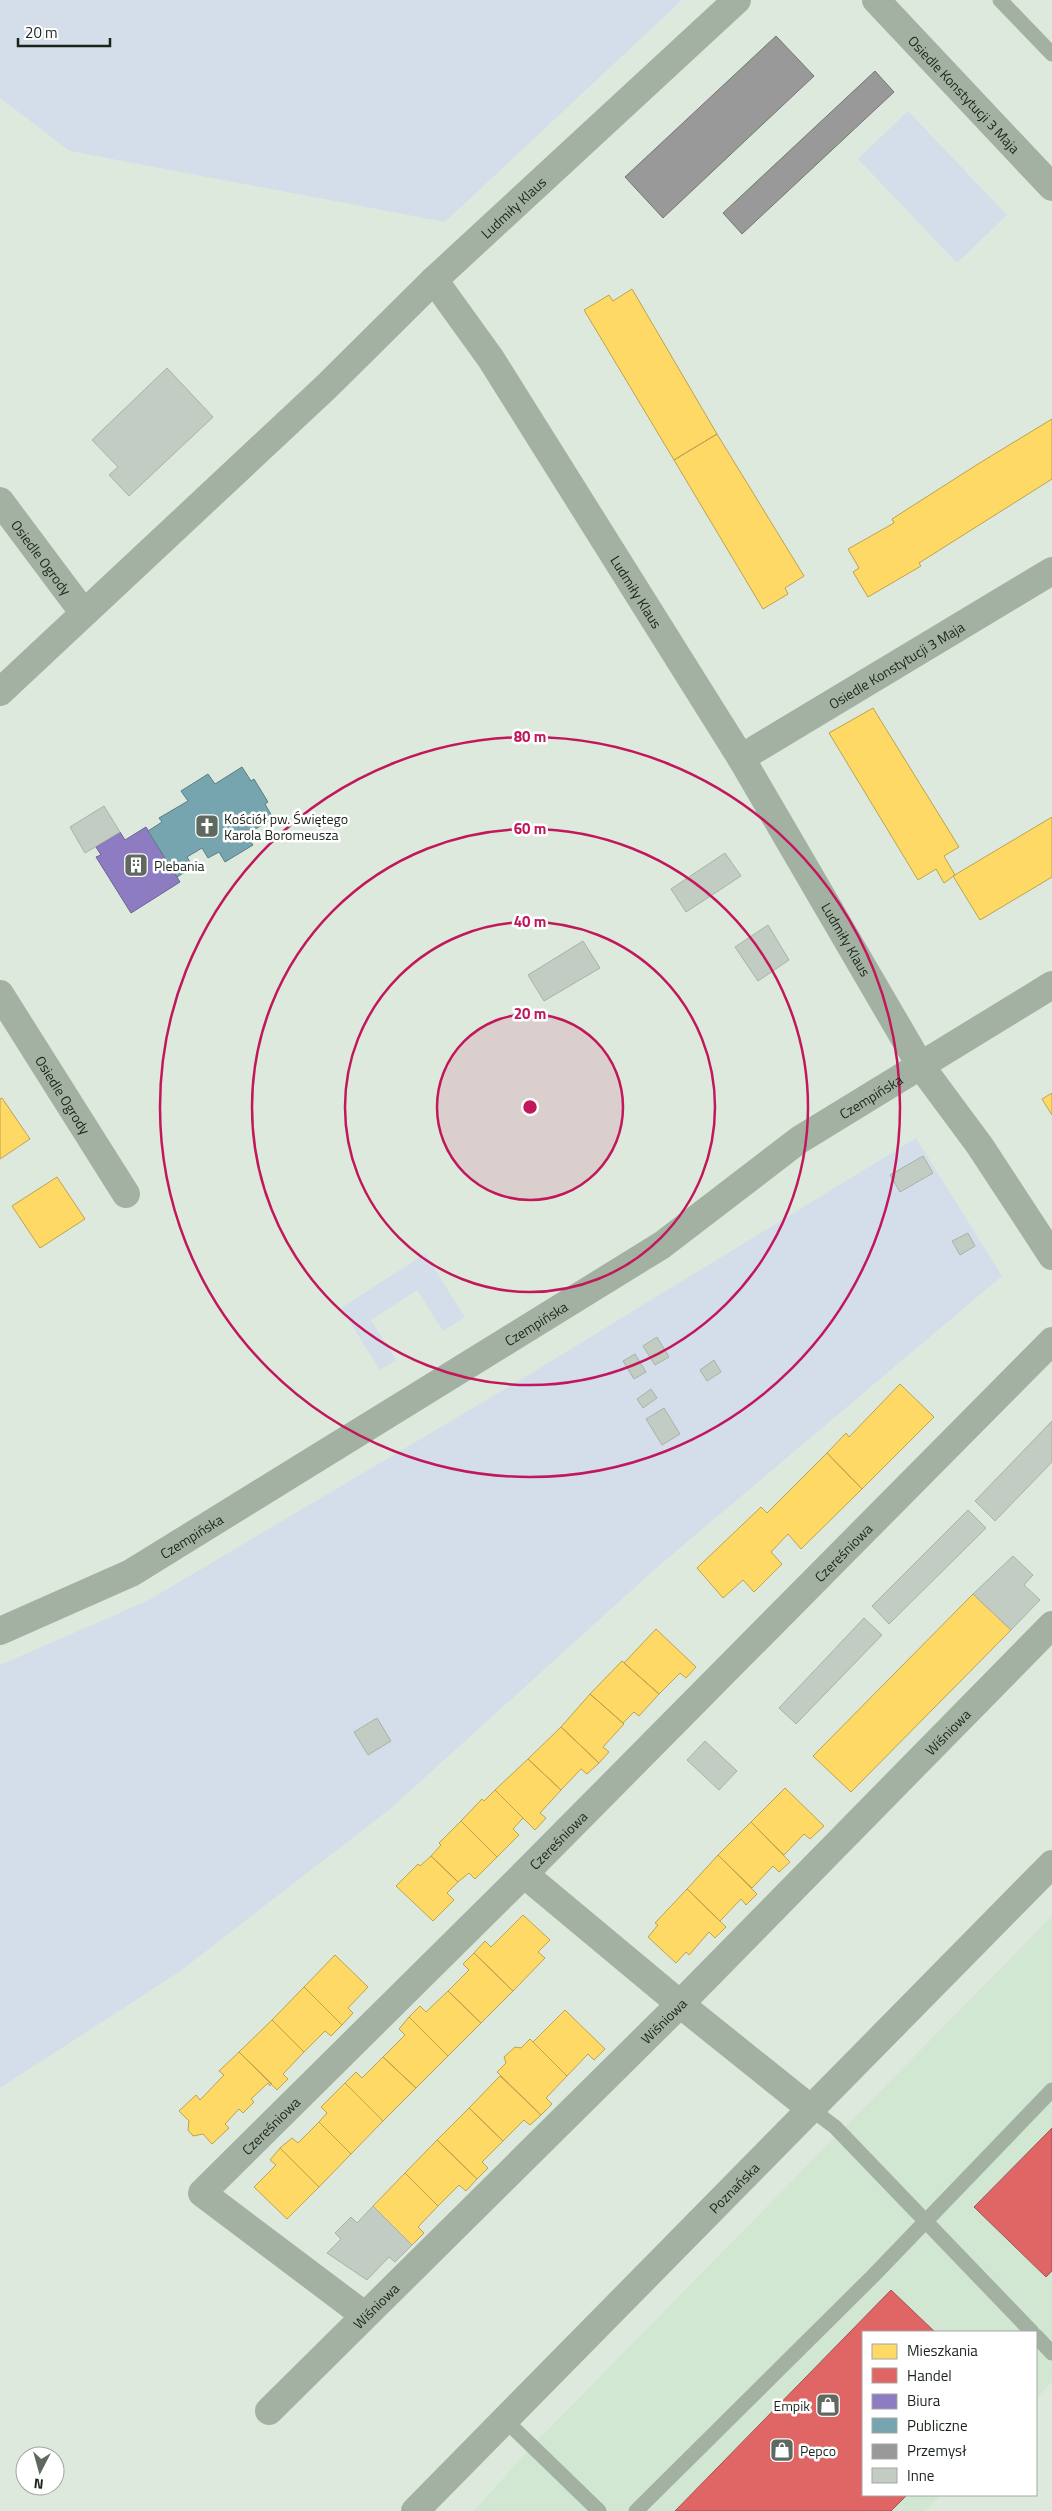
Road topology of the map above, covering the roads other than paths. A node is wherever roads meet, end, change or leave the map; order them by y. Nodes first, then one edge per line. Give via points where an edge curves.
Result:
1 (737, 0) edge
2 (876, 0) edge
3 (1000, 0) edge
4 (1052, 54) edge
5 (1052, 187) edge
6 (434, 280) junction
7 (0, 501) edge
8 (1052, 572) edge
9 (83, 612) junction
10 (0, 692) edge
11 (741, 758) junction
12 (1052, 985) edge
13 (0, 994) edge
14 (920, 1065) junction
15 (126, 1194) dead end
16 (1052, 1256) edge
17 (1052, 1341) edge
18 (1052, 1625) edge
19 (0, 1630) edge
20 (1052, 1864) edge
21 (524, 1874) junction
22 (680, 2004) junction
23 (1052, 2090) edge
24 (811, 2109) junction
25 (925, 2222) junction
26 (364, 2315) junction
27 (1031, 2331) edge
28 (1037, 2337) edge
29 (1052, 2353) edge
30 (269, 2411) dead end
31 (505, 2420) junction
32 (415, 2511) edge
33 (599, 2511) edge
34 (636, 2511) edge

1 - 6 street, Ludmiły Klaus
2 - 5 street, Osiedle Konstytucji 3 Maja
3 - 4 lane
6 - 9 street via 326,387
6 - 11 street, Ludmiły Klaus via 491,359
7 - 9 street, Osiedle Ogrody
8 - 11 street, Osiedle Konstytucji 3 Maja
9 - 10 street
11 - 14 street, Ludmiły Klaus
12 - 14 street, Czempińska
13 - 15 street, Osiedle Ogrody
14 - 16 street, Ludmiły Klaus via 980,1146
14 - 19 street, Czempińska via 799,1140 662,1245 140,1568
17 - 21 street, Czereśniowa
18 - 22 street, Wiśniowa
20 - 24 street, Poznańska
21 - 22 street
21 - 26 street, Czereśniowa via 202,2193
22 - 24 street
22 - 26 street, Wiśniowa
23 - 25 lane
24 - 25 lane via 835,2127
24 - 31 street, Poznańska
25 - 27 lane
25 - 34 lane
26 - 30 street, Wiśniowa
28 - 29 lane
31 - 32 street, Poznańska
31 - 33 lane

